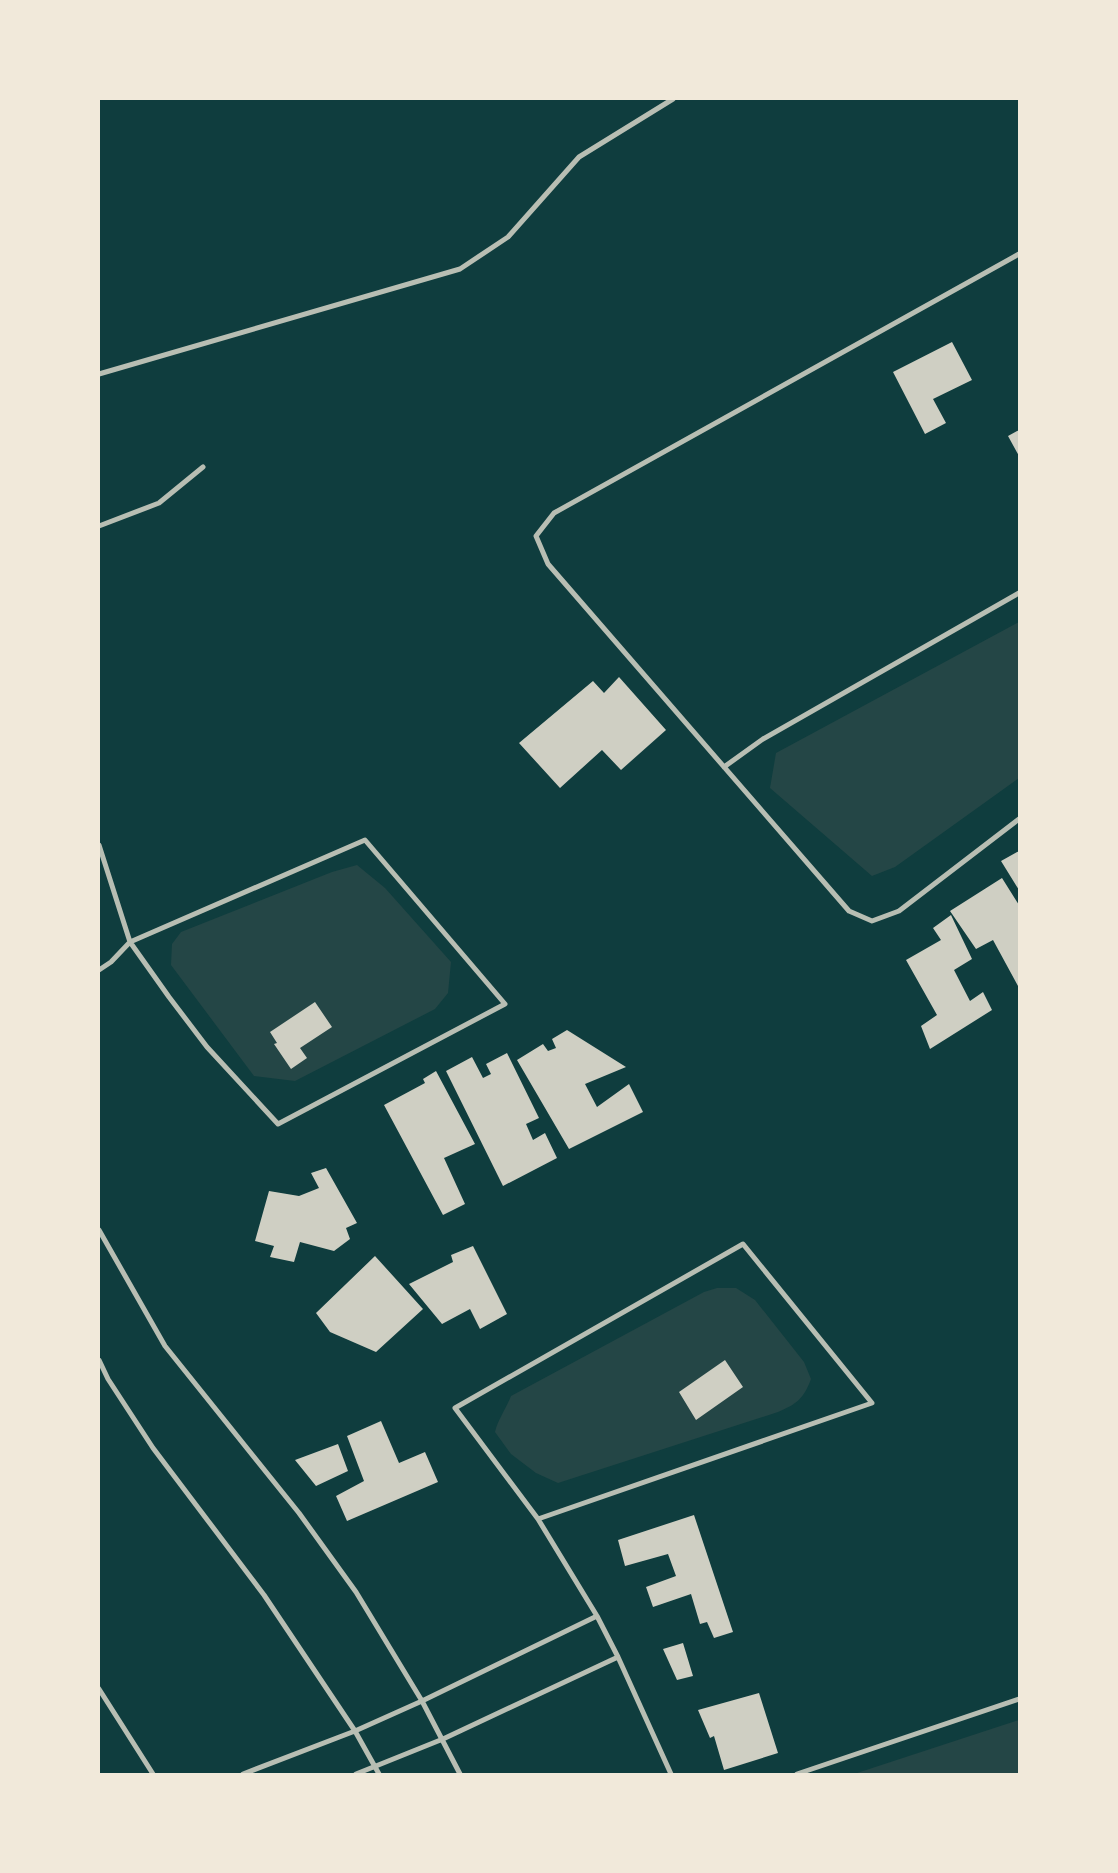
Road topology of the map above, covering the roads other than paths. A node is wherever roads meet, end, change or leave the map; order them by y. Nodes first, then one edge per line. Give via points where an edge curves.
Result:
1 (673, 99) edge
2 (1019, 254) edge
3 (99, 374) edge
4 (203, 467) dead end
5 (99, 526) edge
6 (1019, 593) edge
7 (724, 767) junction
8 (1019, 819) edge
9 (99, 845) edge
10 (130, 942) junction
11 (99, 970) edge
12 (99, 1230) edge
13 (99, 1360) edge
14 (538, 1519) junction
15 (596, 1616) junction
16 (618, 1657) junction
17 (99, 1689) edge
18 (1019, 1699) edge
19 (422, 1701) junction
20 (355, 1731) junction
21 (443, 1738) junction
22 (376, 1767) junction
23 (154, 1774) edge
24 (243, 1774) edge
25 (356, 1774) edge
26 (379, 1774) edge
27 (460, 1774) edge
28 (670, 1774) edge
29 (797, 1774) edge

1 - 3 street via 579,157 508,237 460,269
2 - 7 street via 554,513 536,536 548,564
4 - 5 street via 159,503
6 - 7 street via 763,739
7 - 8 street via 848,911 872,921 899,911
9 - 10 street
10 - 10 street via 365,840 505,1004 278,1124 207,1047
10 - 11 street
12 - 19 street via 166,1346 299,1513 356,1592
13 - 20 street via 153,1448 264,1595
14 - 14 street via 547,1516 872,1403 743,1244 455,1408
14 - 15 street
15 - 16 street
15 - 19 street
16 - 21 street
16 - 28 street
17 - 23 street
18 - 29 street
19 - 20 street
19 - 21 street
20 - 22 street
20 - 24 street
21 - 22 street
21 - 27 street
22 - 25 street
22 - 26 street

